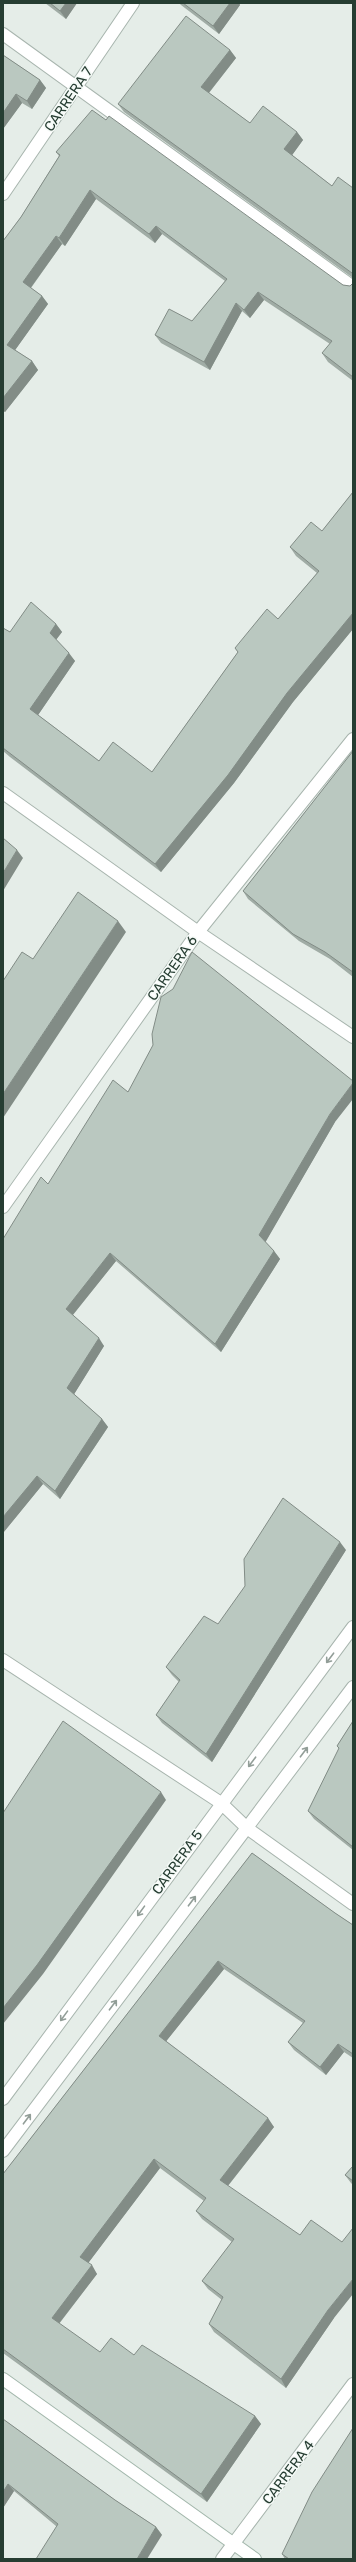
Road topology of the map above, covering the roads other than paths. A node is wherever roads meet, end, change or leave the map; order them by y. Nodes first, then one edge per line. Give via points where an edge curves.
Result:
1 (133, 3) edge
2 (3, 34) edge
3 (75, 89) junction
4 (3, 194) edge
5 (353, 287) edge
6 (353, 739) edge
7 (3, 793) edge
8 (198, 932) junction
9 (353, 1037) edge
10 (3, 1207) edge
11 (353, 1627) edge
12 (3, 1660) edge
13 (353, 1687) edge
14 (221, 1803) junction
15 (247, 1828) junction
16 (353, 1904) edge
17 (3, 2099) edge
18 (3, 2151) edge
19 (3, 2379) edge
20 (353, 2384) edge
21 (234, 2543) junction
22 (222, 2559) edge
23 (255, 2559) edge

1 - 3 street, CARRERA 7
2 - 3 street
3 - 4 street, CARRERA 7
3 - 5 street
6 - 8 street, CARRERA 6
7 - 8 street
8 - 9 street
8 - 10 street, CARRERA 6
11 -> 14 street, CARRERA 5
12 - 14 street
15 -> 13 street
14 - 15 street
14 -> 17 street, CARRERA 5
15 - 16 street
18 -> 15 street
19 - 21 street
20 - 21 street, CARRERA 4
21 - 22 street, CARRERA 4
21 - 23 street

